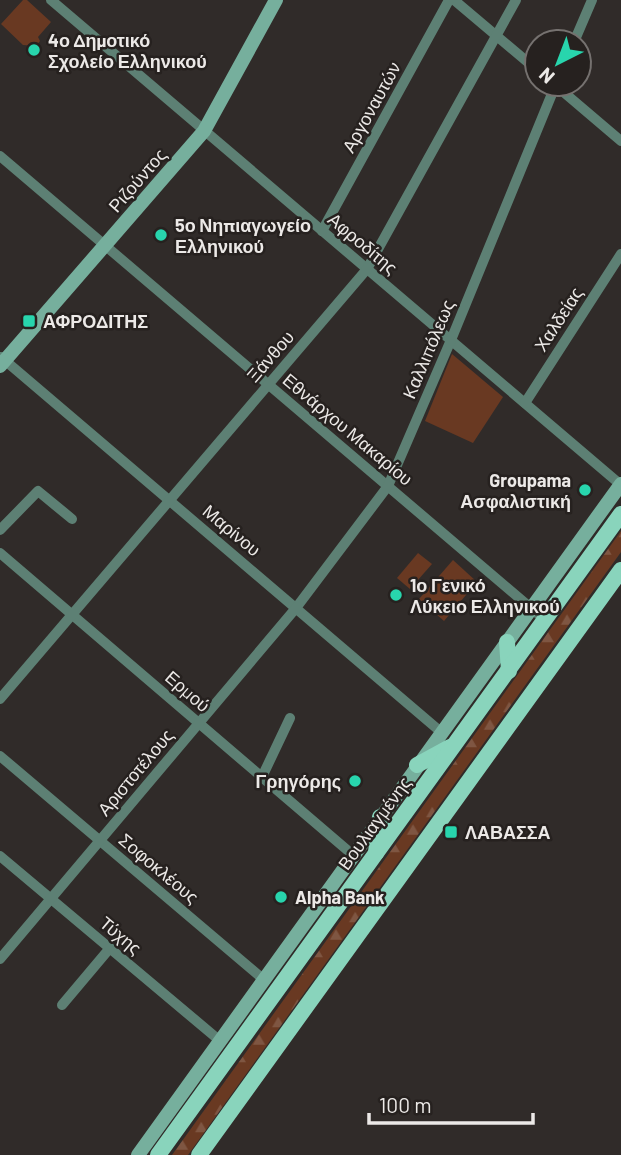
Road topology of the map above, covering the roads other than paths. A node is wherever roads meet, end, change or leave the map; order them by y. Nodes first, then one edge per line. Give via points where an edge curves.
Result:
1 (51, 0) edge
2 (276, 0) edge
3 (452, 0) edge
4 (516, 0) edge
5 (592, 0) edge
6 (580, 28) edge
7 (496, 36) junction
8 (523, 58) edge
9 (549, 98) edge
10 (571, 98) edge
11 (204, 131) junction
12 (621, 141) edge
13 (0, 156) edge
14 (322, 231) junction
15 (106, 246) junction
16 (621, 254) edge
17 (367, 269) junction
18 (451, 340) junction
19 (2, 360) edge
20 (269, 384) junction
21 (525, 403) junction
22 (621, 484) edge
23 (388, 486) junction
24 (168, 500) junction
25 (621, 514) edge
26 (72, 519) dead end
27 (0, 530) edge
28 (0, 553) edge
29 (621, 569) edge
30 (296, 608) junction
31 (531, 608) junction
32 (72, 614) junction
33 (545, 620) junction
34 (507, 642) junction
35 (509, 671) junction
36 (0, 699) edge
37 (290, 718) dead end
38 (199, 723) junction
39 (441, 732) junction
40 (456, 744) junction
41 (0, 756) edge
42 (417, 765) junction
43 (262, 777) junction
44 (380, 817) junction
45 (99, 841) junction
46 (376, 854) junction
47 (353, 855) junction
48 (0, 856) edge
49 (51, 898) junction
50 (110, 948) junction
51 (0, 959) edge
52 (263, 979) junction
53 (62, 1005) dead end
54 (219, 1040) junction
55 (138, 1155) edge
56 (158, 1155) edge
57 (200, 1155) edge

1 - 11 street, Αφροδίτης
2 - 11 street, Ριζούντος
3 - 7 street
3 - 14 street, Αργοναυτών
4 - 7 street, Ξάνθου
5 - 6 street
7 - 8 street
7 - 17 street, Ξάνθου
9 - 18 street, Καλλιπόλεως
10 - 12 street
11 - 14 street, Αφροδίτης
11 - 15 street, Ριζούντος
13 - 15 street, Εθνάρχου Μακαρίου
14 - 17 street, Αφροδίτης
15 - 19 street, Ριζούντος
15 - 20 street, Εθνάρχου Μακαρίου
16 - 21 street, Χαλδείας
17 - 18 street, Αφροδίτης
17 - 20 street, Ξάνθου
18 - 21 street, Αφροδίτης
18 - 23 street, Καλλιπόλεως
19 - 24 street, Μαρίνου
20 - 23 street, Εθνάρχου Μακαρίου
20 - 24 street, Ξάνθου
21 - 22 street, Αφροδίτης
22 - 31 street
23 - 30 street, Καλλιπόλεως
23 - 31 street, Εθνάρχου Μακαρίου
24 - 30 street, Μαρίνου
24 - 32 street, Ξάνθου
25 - 33 main road, Βουλιαγμένης
26 - 27 street via 38,491
28 - 32 street, Ερμού
29 - 57 main road
30 - 38 street, Αριστοτέλους
30 - 39 street, Μαρίνου
31 - 33 street, Εθνάρχου Μακαρίου
31 - 34 street
32 - 36 street, Ξάνθου
32 - 38 street, Ερμού
33 - 35 main road, Βουλιαγμένης
34 - 35 main road
34 - 39 street
35 - 40 main road, Βουλιαγμένης
37 - 43 street
38 - 43 street, Ερμού
38 - 45 street, Αριστοτέλους
39 - 42 street
40 - 42 main road
40 - 46 main road, Βουλιαγμένης
41 - 45 street, Σοφοκλέους
42 - 44 street
43 - 47 street, Ερμού
44 - 46 main road
44 - 47 street
45 - 49 street, Αριστοτέλους
45 - 52 street, Σοφοκλέους
46 - 56 main road, Βουλιαγμένης
47 - 52 street
48 - 49 street, Τύχης
49 - 50 street, Τύχης
49 - 51 street, Αριστοτέλους
50 - 53 street
50 - 54 street, Τύχης
52 - 54 street
54 - 55 street

